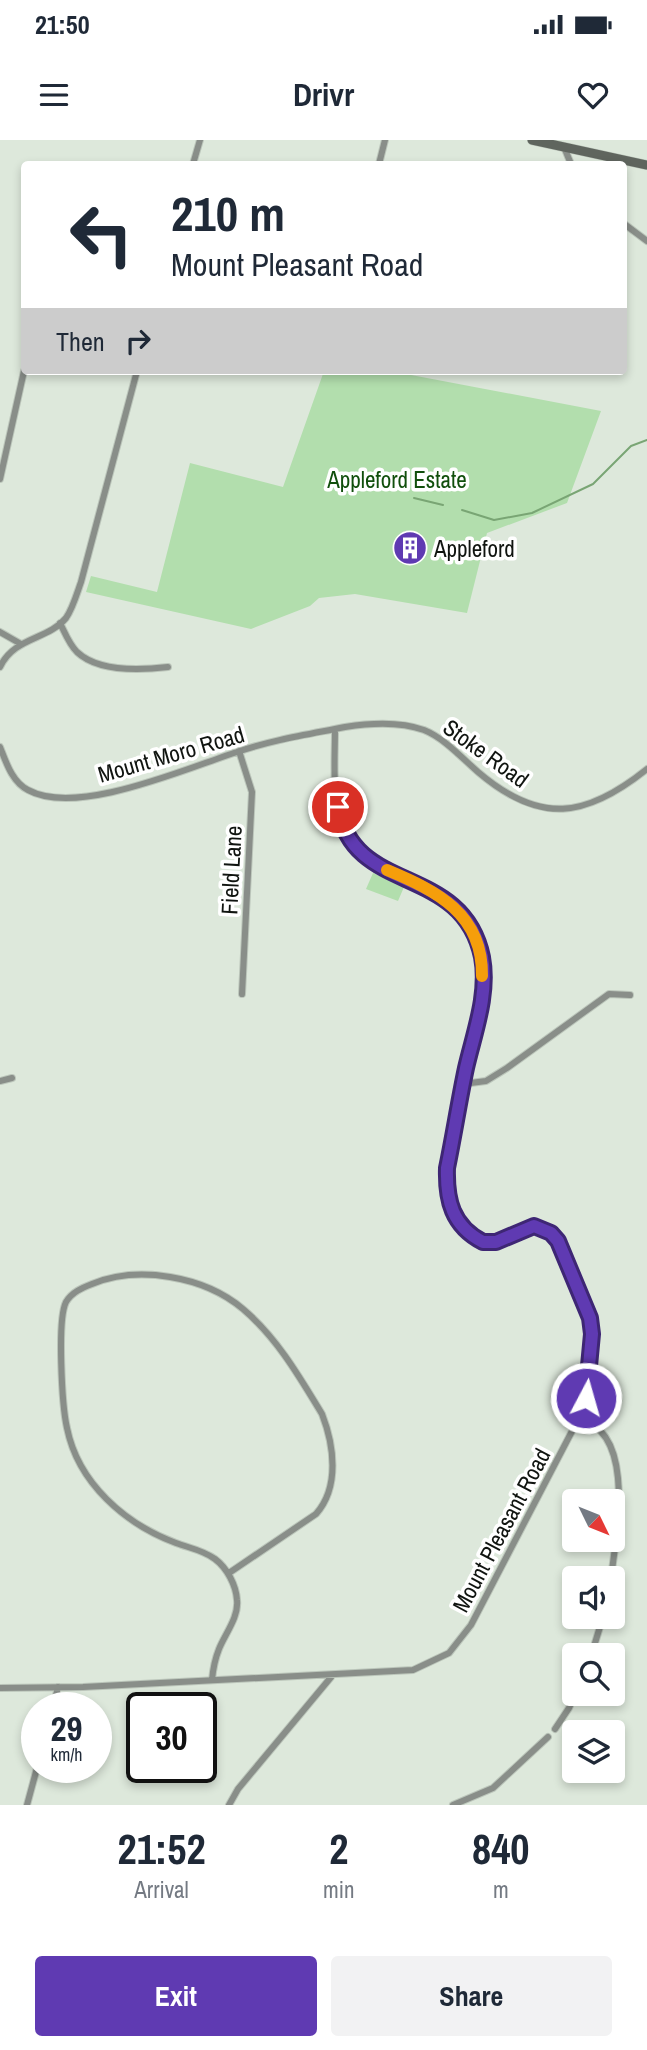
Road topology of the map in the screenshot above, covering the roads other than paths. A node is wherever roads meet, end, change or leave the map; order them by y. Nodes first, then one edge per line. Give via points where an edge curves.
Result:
1 (200, 140) edge
2 (386, 140) edge
3 (532, 140) edge
4 (564, 148) junction
5 (194, 161) edge
6 (380, 161) edge
7 (570, 161) edge
8 (647, 165) edge
9 (627, 226) edge
10 (647, 242) edge
11 (23, 375) edge
12 (136, 375) edge
13 (0, 479) edge
14 (60, 623) junction
15 (0, 632) edge
16 (21, 644) junction
17 (0, 667) edge
18 (168, 667) dead end
19 (335, 729) junction
20 (0, 747) edge
21 (239, 751) junction
22 (647, 769) edge
23 (242, 994) dead end
24 (630, 995) dead end
25 (12, 1078) dead end
26 (0, 1081) edge
27 (463, 1084) junction
28 (579, 1419) junction
29 (612, 1566) edge
30 (229, 1573) junction
31 (332, 1676) junction
32 (212, 1680) junction
33 (58, 1687) junction
34 (0, 1688) edge
35 (57, 1692) edge
36 (570, 1706) edge
37 (555, 1728) dead end
38 (548, 1737) dead end
39 (33, 1783) edge
40 (27, 1805) edge
41 (229, 1805) edge
42 (453, 1805) edge

1 - 5 street
2 - 6 street
3 - 4 street
4 - 7 street
4 - 8 street
9 - 10 street
11 - 13 street
12 - 14 street via 81,582
14 - 16 street
14 - 18 street via 77,651 93,662
15 - 16 street
16 - 17 street
19 - 21 street, Mount Moro Road
19 - 22 street, Stoke Road via 372,723 424,730 503,793 539,806 571,810 607,797
19 - 27 street, Mount Pleasant Road via 338,807 347,839 376,865 445,899 478,943 481,1004
20 - 21 street, Mount Moro Road via 18,783 27,790 70,797 129,788
21 - 23 street, Field Lane via 252,792
24 - 27 street via 609,994 486,1081
25 - 26 street
27 - 28 street, Mount Pleasant Road via 447,1168 451,1209 464,1228 483,1242 496,1242 534,1226 558,1241 590,1318 588,1382
28 - 29 street via 600,1430 616,1460 619,1490
28 - 31 street, Mount Pleasant Road via 471,1625 449,1653 413,1670
30 - 30 street via 216,1559 146,1528 100,1494 80,1465 67,1429 62,1360 63,1311 78,1290 132,1275 198,1284 219,1293 243,1308 275,1340 322,1414 332,1478 324,1504
30 - 32 street via 238,1601
31 - 32 street, Mount Pleasant Road
31 - 41 street
32 - 33 street, Mount Pleasant Road
33 - 34 street, Mount Pleasant Road
33 - 35 street
36 - 37 street
38 - 42 street via 494,1788
39 - 40 street

